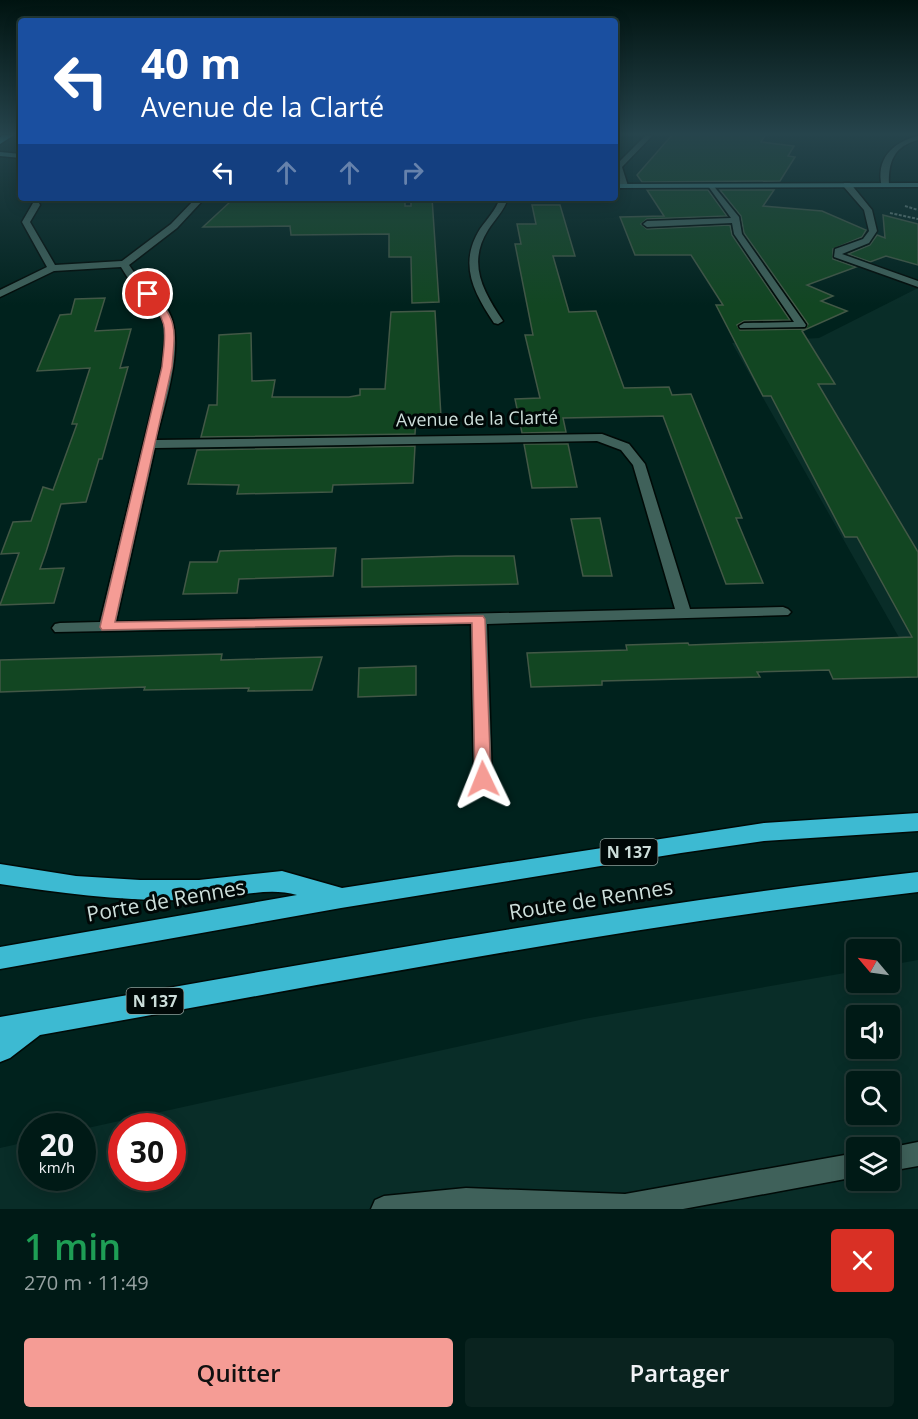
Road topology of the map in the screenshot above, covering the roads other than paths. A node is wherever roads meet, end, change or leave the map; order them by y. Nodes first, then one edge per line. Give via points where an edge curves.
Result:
1 (716, 191) edge
2 (852, 191) edge
3 (198, 201) edge
4 (502, 201) edge
5 (36, 205) dead end
6 (736, 220) junction
7 (647, 224) dead end
8 (124, 264) junction
9 (52, 268) junction
10 (918, 284) edge
11 (0, 294) edge
12 (498, 321) dead end
13 (744, 326) dead end
14 (150, 444) junction
15 (783, 612) dead end
16 (684, 614) junction
17 (478, 619) junction
18 (107, 627) junction
19 (60, 628) dead end
20 (483, 779) dead end
21 (918, 822) edge
22 (0, 874) edge
23 (918, 882) edge
24 (341, 898) junction
25 (0, 958) edge
26 (36, 1024) junction
27 (0, 1030) edge
28 (0, 1049) edge
29 (918, 1154) edge
30 (900, 1157) edge
31 (846, 1167) edge
32 (384, 1209) edge

1 - 6 street
2 - 10 street via 868,210 873,231 866,241 838,251 837,255
3 - 8 street via 174,226
4 - 12 street via 480,236 472,267 484,302
5 - 9 street via 26,222
6 - 7 street
6 - 13 street via 738,234 801,325
8 - 9 street
8 - 14 street via 134,281 162,308 171,329
9 - 11 street
14 - 16 street, Avenue de la Clarté via 598,437 625,447 639,464
14 - 18 street
15 - 16 street
16 - 17 street
17 - 18 street
17 - 20 street
18 - 19 street
21 - 24 highway, N 137 via 764,832
22 - 24 highway via 76,886 140,890 199,890 282,881
23 - 26 highway, Route de Rennes / N 137 via 594,925
24 - 25 highway, Porte de Rennes / N 137
26 - 27 highway, N 137
26 - 28 highway
29 - 30 street
31 - 32 street via 625,1207 466,1201

